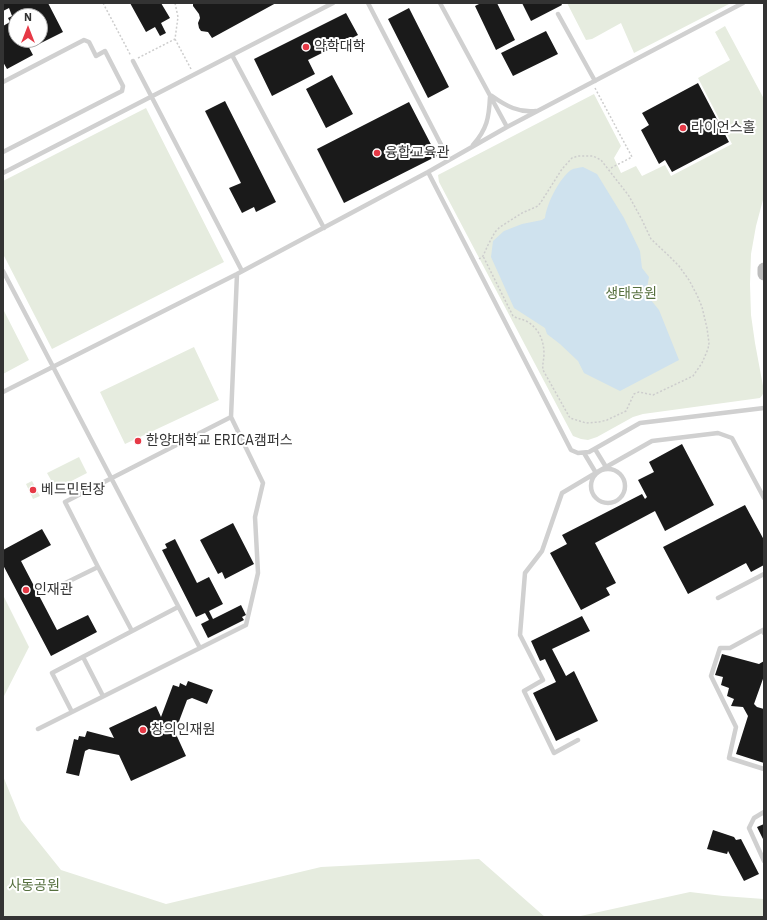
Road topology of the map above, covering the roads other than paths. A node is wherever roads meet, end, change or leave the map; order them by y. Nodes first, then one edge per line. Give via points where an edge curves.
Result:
1 (333, 3) edge
2 (368, 3) edge
3 (440, 3) edge
4 (743, 3) edge
5 (558, 14) dead end
6 (232, 55) junction
7 (133, 61) road end
8 (3, 82) edge
9 (594, 82) junction
10 (490, 95) junction
11 (152, 96) junction
12 (540, 110) junction
13 (507, 128) junction
14 (472, 147) junction
15 (3, 152) edge
16 (449, 160) junction
17 (428, 172) junction
18 (3, 173) edge
19 (324, 228) junction
20 (3, 270) edge
21 (764, 270) edge
22 (239, 273) junction
23 (764, 274) edge
24 (53, 367) junction
25 (3, 392) edge
26 (764, 408) edge
27 (231, 418) junction
28 (595, 449) junction
29 (584, 453) junction
30 (606, 467) junction
31 (597, 472) junction
32 (111, 479) junction
33 (764, 498) edge
34 (98, 566) junction
35 (764, 574) edge
36 (47, 592) dead end
37 (718, 598) dead end
38 (178, 607) junction
39 (132, 631) junction
40 (764, 631) edge
41 (200, 648) junction
42 (83, 657) junction
43 (103, 696) junction
44 (72, 712) junction
45 (38, 729) dead end
46 (578, 740) dead end
47 (764, 769) edge
48 (764, 812) edge
49 (764, 861) edge

1 - 6 lane
2 - 16 lane
3 - 10 lane
4 - 9 lane
5 - 9 lane
6 - 11 lane
6 - 19 lane
7 - 11 lane
8 - 15 lane via 84,40 89,42 96,56 105,52 123,89
9 - 12 lane
10 - 12 lane via 521,111
10 - 13 lane
10 - 14 lane via 488,120 483,133
11 - 18 lane
11 - 22 lane
12 - 13 lane
13 - 14 lane
14 - 16 lane
16 - 17 lane
17 - 19 lane
17 - 29 lane via 571,450
19 - 22 lane
20 - 24 lane
21 - 23 main road
22 - 24 lane
22 - 27 lane
24 - 25 lane
24 - 32 lane
26 - 28 lane via 640,423
27 - 32 lane
27 - 41 lane via 263,483 256,517 258,574 246,625
28 - 29 lane
28 - 30 lane
29 - 31 lane
30 - 31 lane
30 - 33 lane via 652,441 718,433 732,438
31 - 31 lane via 591,485 594,496 608,503 619,499 625,489 624,478 620,473 610,468
31 - 46 lane via 562,493 542,551 525,572 520,635 543,680 524,690 554,753
32 - 34 lane via 66,502
32 - 38 lane
34 - 36 lane
34 - 39 lane
35 - 37 lane
38 - 39 lane
38 - 41 lane
39 - 42 lane
40 - 47 lane via 730,648 720,648 710,676 736,727 729,758
41 - 43 lane
42 - 43 lane
42 - 44 lane via 52,673
43 - 44 lane
44 - 45 lane
48 - 49 lane via 754,818 749,828

